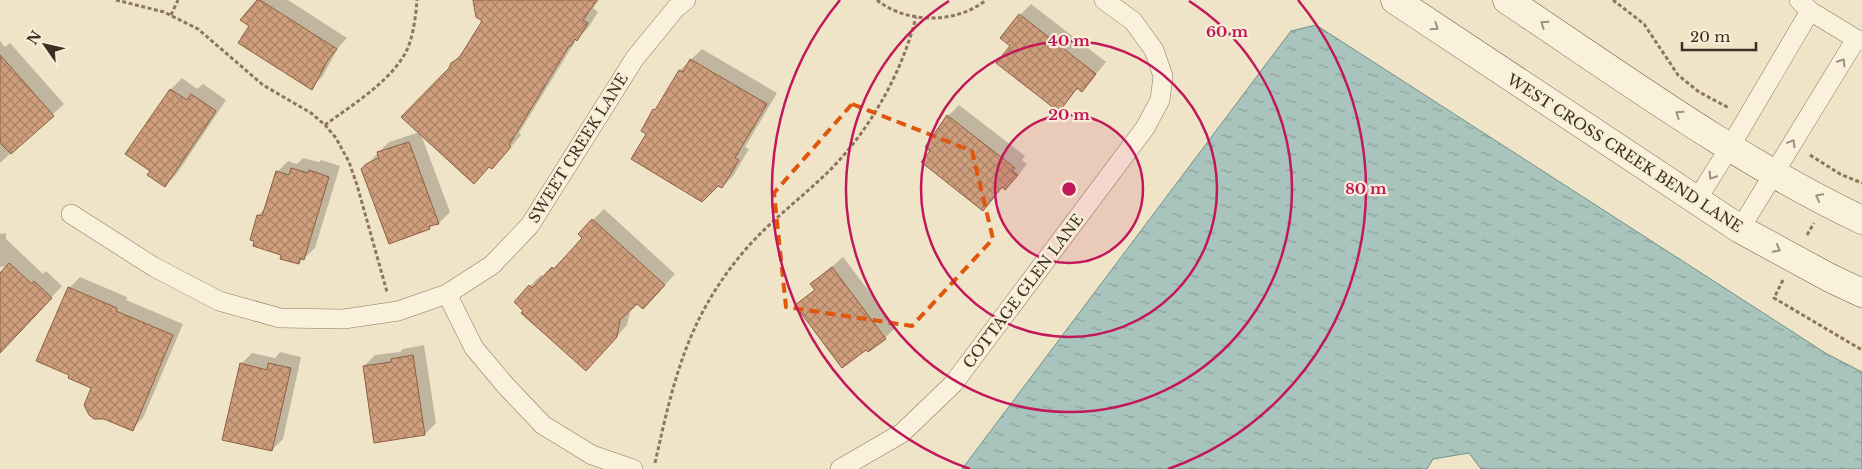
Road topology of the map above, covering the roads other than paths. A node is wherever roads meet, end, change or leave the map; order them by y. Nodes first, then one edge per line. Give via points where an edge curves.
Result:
1 (686, 0) edge
2 (1104, 0) edge
3 (1395, 0) edge
4 (1507, 0) edge
5 (1804, 5) edge
6 (1859, 40) edge
7 (1730, 148) junction
8 (1774, 173) junction
9 (1696, 201) junction
10 (71, 214) dead end
11 (1862, 220) edge
12 (1740, 229) junction
13 (1862, 292) edge
14 (447, 294) junction
15 (633, 469) edge
16 (840, 469) edge

1 - 14 street, SWEET CREEK LANE via 635,58 530,225 492,265
2 - 16 street, COTTAGE GLEN LANE via 1133,21 1154,50 1163,76 1160,100 1145,128 953,384 902,432
3 -> 9 main road, WEST CROSS CREEK BEND LANE
7 -> 4 main road
5 - 6 street
5 - 7 street
8 -> 6 street
7 - 8 main road
7 -> 9 street
11 -> 8 main road
8 - 12 street
9 - 12 main road, WEST CROSS CREEK BEND LANE
10 - 14 street, SWEET CREEK LANE via 154,267 219,301 280,318 344,319 392,312
12 -> 13 main road, WEST CROSS CREEK BEND LANE
14 - 15 street via 474,348 544,425 592,454

